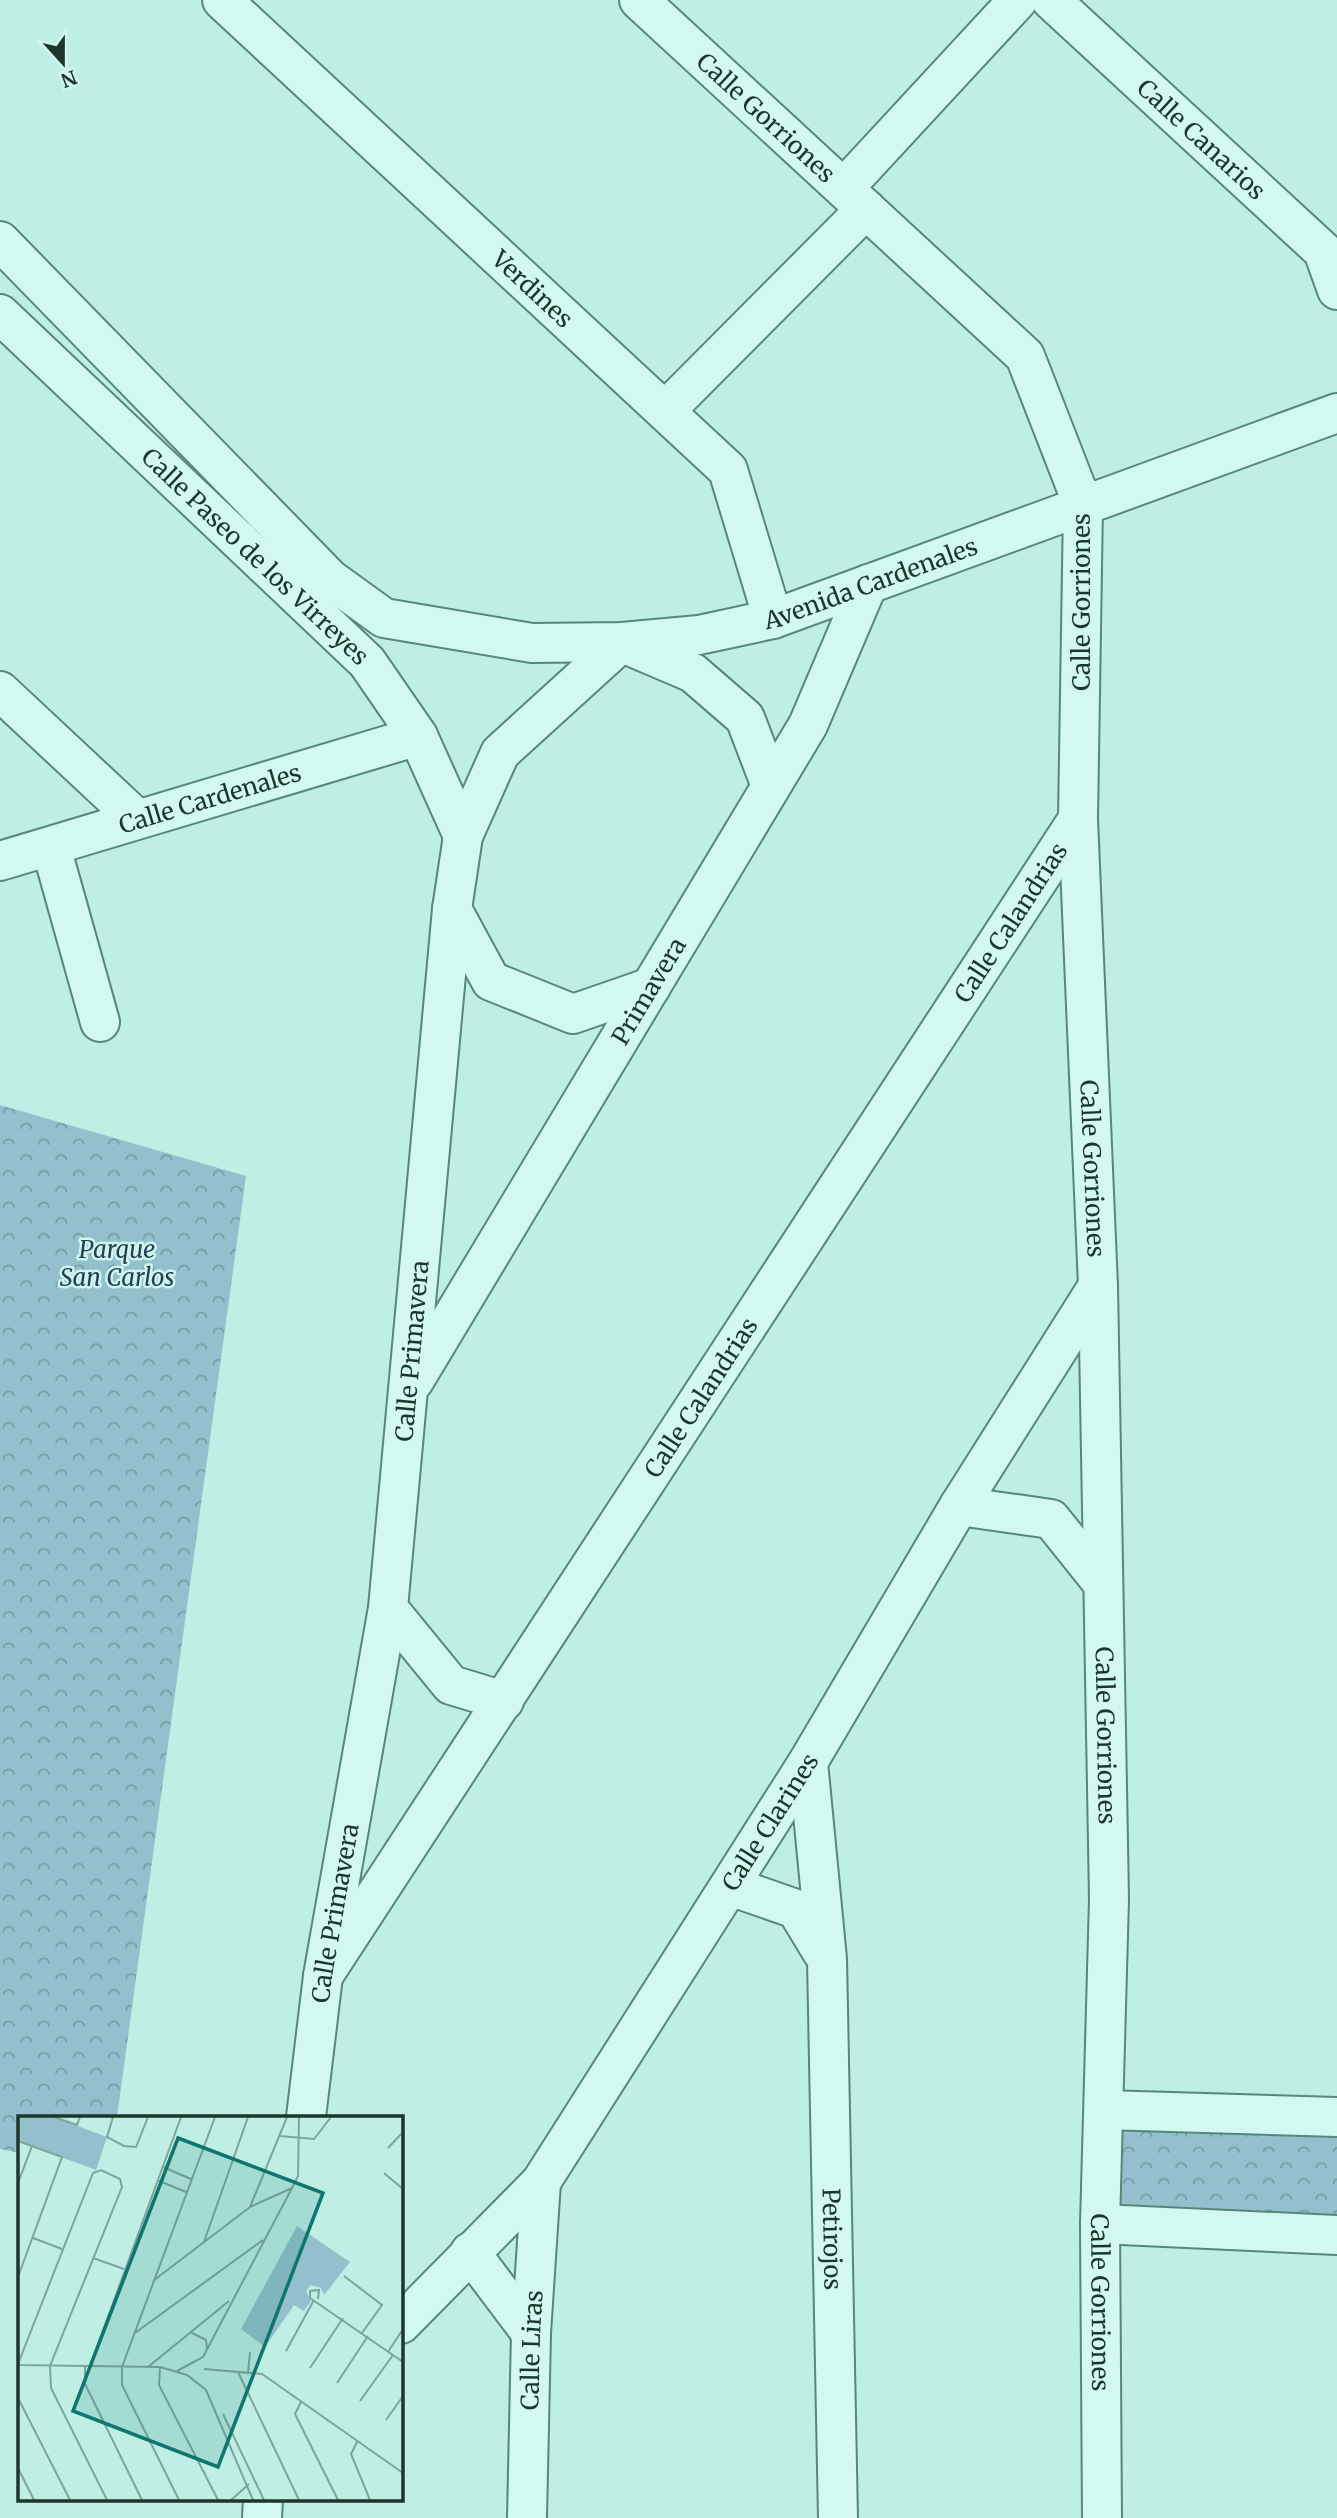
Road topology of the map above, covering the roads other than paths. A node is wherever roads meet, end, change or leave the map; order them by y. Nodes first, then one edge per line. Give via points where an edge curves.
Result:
1 (222, 0) edge
2 (639, 0) edge
3 (1018, 0) edge
4 (1051, 0) edge
5 (855, 199) junction
6 (0, 241) edge
7 (1337, 290) edge
8 (0, 314) edge
9 (665, 411) junction
10 (1337, 412) edge
11 (1083, 505) junction
12 (867, 584) junction
13 (384, 618) junction
14 (773, 619) junction
15 (622, 642) junction
16 (367, 662) junction
17 (0, 691) edge
18 (418, 736) junction
19 (771, 786) junction
20 (137, 819) junction
21 (1078, 819) junction
22 (463, 836) junction
23 (51, 847) junction
24 (0, 861) edge
25 (452, 909) junction
26 (651, 987) junction
27 (100, 1023) dead end
28 (1098, 1286) junction
29 (409, 1389) junction
30 (959, 1506) junction
31 (1103, 1584) junction
32 (388, 1608) junction
33 (504, 1701) junction
34 (808, 1762) junction
35 (730, 1886) junction
36 (827, 1959) junction
37 (323, 1976) junction
38 (1104, 2110) junction
39 (306, 2116) edge
40 (1337, 2117) edge
41 (541, 2182) junction
42 (1100, 2224) junction
43 (1337, 2235) edge
44 (470, 2252) junction
45 (402, 2323) edge
46 (531, 2333) junction
47 (263, 2500) edge
48 (262, 2518) edge
49 (527, 2518) edge
50 (838, 2518) edge
51 (1102, 2518) edge

1 - 9 street, Verdines
2 - 5 street, Calle Gorriones
3 - 5 street
4 - 7 street, Calle Canarios via 1323,251
5 - 9 street
5 - 11 street, Calle Gorriones via 1025,356
6 - 13 street, Calle Paseo de los Virreyes via 330,579
8 - 16 street, Calle Paseo de los Virreyes
9 - 14 street, Verdines via 728,470
10 - 11 street, Avenida Cardenales
11 - 12 street, Avenida Cardenales
11 - 21 street, Calle Gorriones
12 - 14 street, Avenida Cardenales
12 - 19 street, Primavera via 808,725
13 - 15 street, Avenida Cardenales via 532,643
13 - 16 street
14 - 15 street, Avenida Cardenales via 699,635
15 - 19 street via 693,673 745,718
15 - 22 street, Calle Primavera via 500,753
16 - 18 street, Calle Paseo de los Virreyes
17 - 20 street
18 - 20 street, Calle Cardenales
18 - 22 street, Calle Paseo de los Virreyes
19 - 26 street, Primavera
20 - 23 street, Calle Cardenales
21 - 28 street, Calle Gorriones
21 - 33 street, Calle Calandrias
22 - 25 street, Calle Primavera
23 - 24 street, Calle Cardenales
23 - 27 street
25 - 26 street via 491,981 573,1014
25 - 29 street, Calle Primavera
26 - 29 street, Primavera
28 - 30 street, Calle Clarines
28 - 31 street, Calle Gorriones
29 - 32 street, Calle Primavera
30 - 31 street via 1051,1519
30 - 34 street, Calle Clarines
31 - 38 street, Calle Gorriones via 1109,1899
32 - 33 street via 451,1685
32 - 37 street, Calle Primavera
33 - 37 street, Calle Calandrias
34 - 35 street, Calle Clarines
34 - 36 street, Petirojos
35 - 36 street via 796,1909
35 - 41 street, Calle Clarines
36 - 50 street, Petirojos
37 - 39 street, Calle Primavera
38 - 40 street
38 - 42 street, Calle Gorriones
41 - 44 street, Calle Clarines
41 - 46 street, Calle Liras
42 - 43 street
42 - 51 street, Calle Gorriones
44 - 45 street, Calle Clarines
44 - 46 street
46 - 49 street, Calle Liras
47 - 48 street

